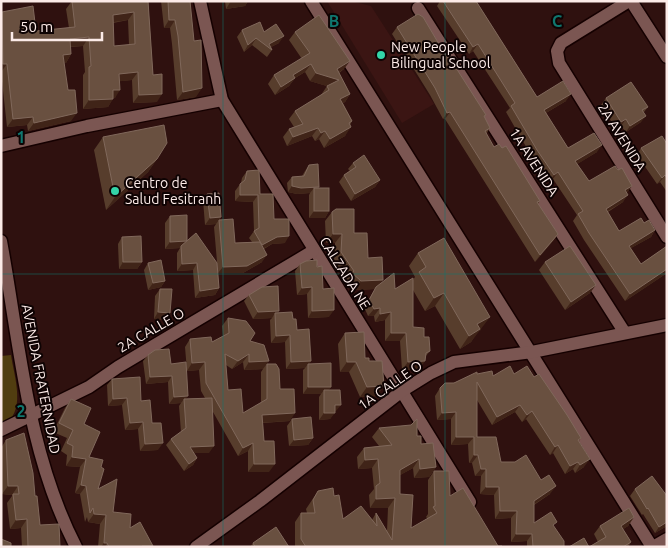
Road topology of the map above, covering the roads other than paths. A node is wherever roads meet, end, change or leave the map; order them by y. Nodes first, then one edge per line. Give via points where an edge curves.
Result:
1 (200, 1) edge
2 (311, 1) edge
3 (630, 1) edge
4 (418, 8) dead end
5 (667, 57) edge
6 (222, 100) junction
7 (1, 146) edge
8 (667, 238) edge
9 (1, 241) edge
10 (313, 251) junction
11 (667, 325) edge
12 (625, 333) junction
13 (532, 352) junction
14 (402, 392) junction
15 (30, 416) junction
16 (1, 430) edge
17 (478, 514) edge
18 (667, 539) edge
19 (76, 547) edge
20 (196, 547) edge
21 (653, 547) edge

1 - 6 street, CALZADA NE
2 - 13 street
3 - 5 street
3 - 8 street, 2A AVENIDA via 561,43 557,51 559,63
4 - 12 street, 1A AVENIDA
6 - 7 street
6 - 10 street, CALZADA NE
9 - 15 street, AVENIDA FRATERNIDAD
10 - 14 street, CALZADA NE
10 - 15 street, 2A CALLE O via 89,387
11 - 12 street, 1A CALLE O
12 - 13 street, 1A CALLE O
13 - 14 street, 1A CALLE O via 454,362
13 - 21 street
14 - 17 street, CALZADA NE
14 - 20 street, 1A CALLE O via 260,502
15 - 16 street, 2A CALLE O
15 - 19 street, AVENIDA FRATERNIDAD via 59,514
18 - 21 street

